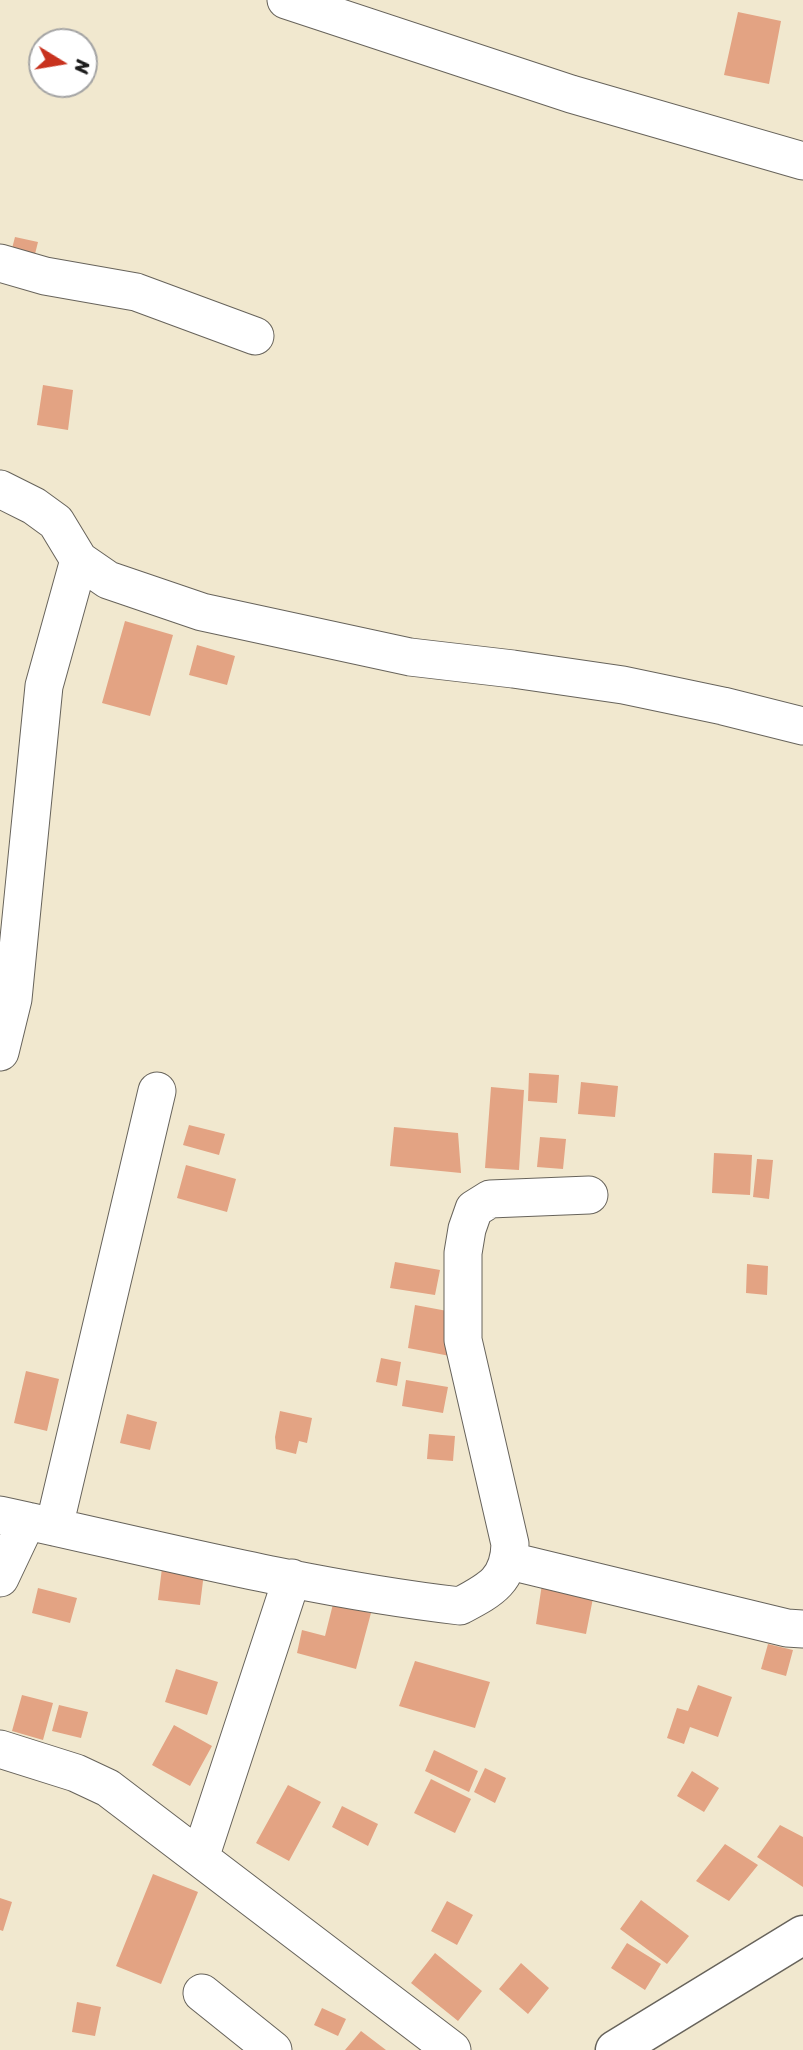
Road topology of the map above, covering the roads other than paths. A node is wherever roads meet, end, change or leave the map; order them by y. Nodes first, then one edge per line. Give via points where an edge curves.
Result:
1 (286, 0) edge
2 (803, 161) edge
3 (0, 263) edge
4 (255, 336) dead end
5 (0, 489) edge
6 (79, 560) junction
7 (803, 726) edge
8 (0, 1052) edge
9 (157, 1091) dead end
10 (589, 1195) dead end
11 (27, 1521) edge
12 (510, 1562) junction
13 (0, 1578) edge
14 (292, 1578) junction
15 (803, 1629) edge
16 (0, 1749) edge
17 (200, 1858) junction
18 (803, 1935) edge
19 (202, 1993) dead end
20 (273, 2050) edge
21 (452, 2050) edge
22 (615, 2050) edge

1 - 2 street via 571,94
3 - 4 street via 136,292
5 - 6 street via 56,522
6 - 7 street via 108,580 202,612 410,657 624,685
6 - 8 street via 44,686 13,999
9 - 11 street
10 - 12 street via 490,1199 474,1209 467,1229 463,1340 510,1544
11 - 13 street
11 - 14 street
12 - 14 street via 499,1581 460,1606
12 - 15 street
14 - 17 street
16 - 17 street via 108,1788
17 - 21 street
18 - 22 street
19 - 20 street

